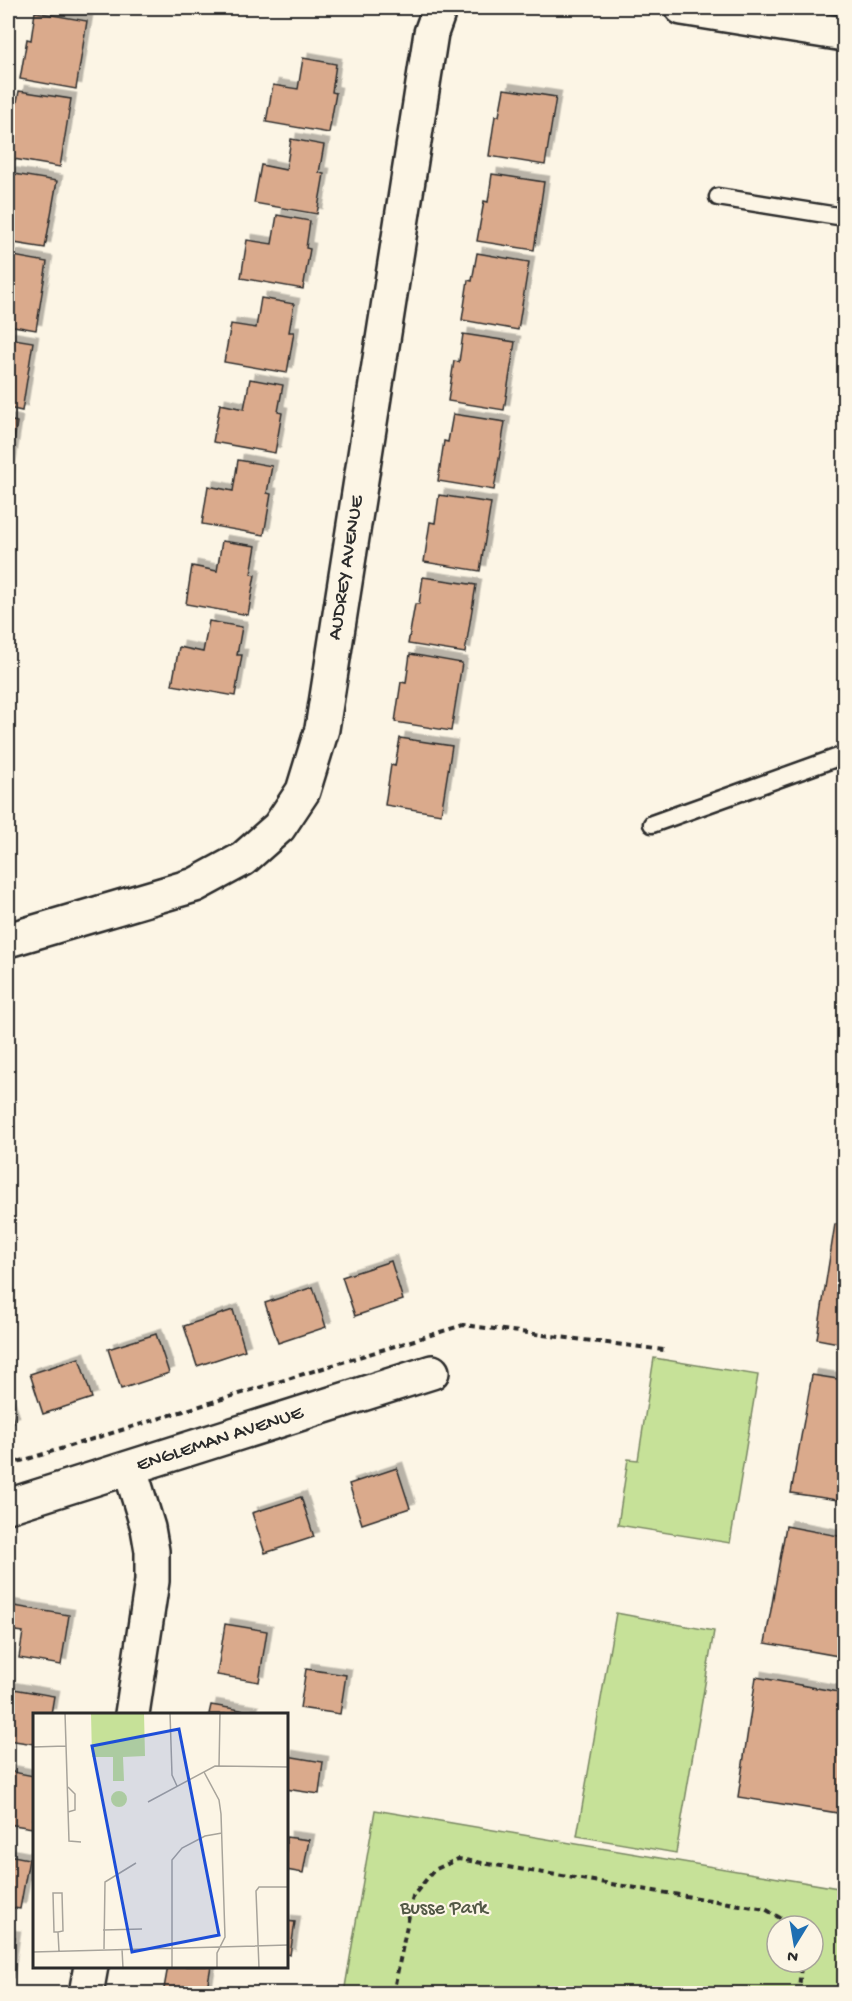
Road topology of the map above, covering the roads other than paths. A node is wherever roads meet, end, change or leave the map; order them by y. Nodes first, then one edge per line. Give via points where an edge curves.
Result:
1 (440, 8) edge
2 (682, 8) edge
3 (844, 34) edge
4 (718, 197) dead end
5 (844, 217) edge
6 (844, 755) edge
7 (652, 824) dead end
8 (8, 940) edge
9 (432, 1372) dead end
10 (130, 1469) junction
11 (8, 1506) edge
12 (132, 1713) edge
13 (91, 1968) edge
14 (86, 1994) edge

1 - 8 street, AUDREY AVENUE via 431,33 322,729 303,791 279,827 243,859 195,885
2 - 3 street
4 - 5 lane
6 - 7 lane
9 - 10 street, ENGLEMAN AVENUE
10 - 11 street, ENGLEMAN AVENUE
10 - 12 street via 152,1551 152,1581
13 - 14 street

